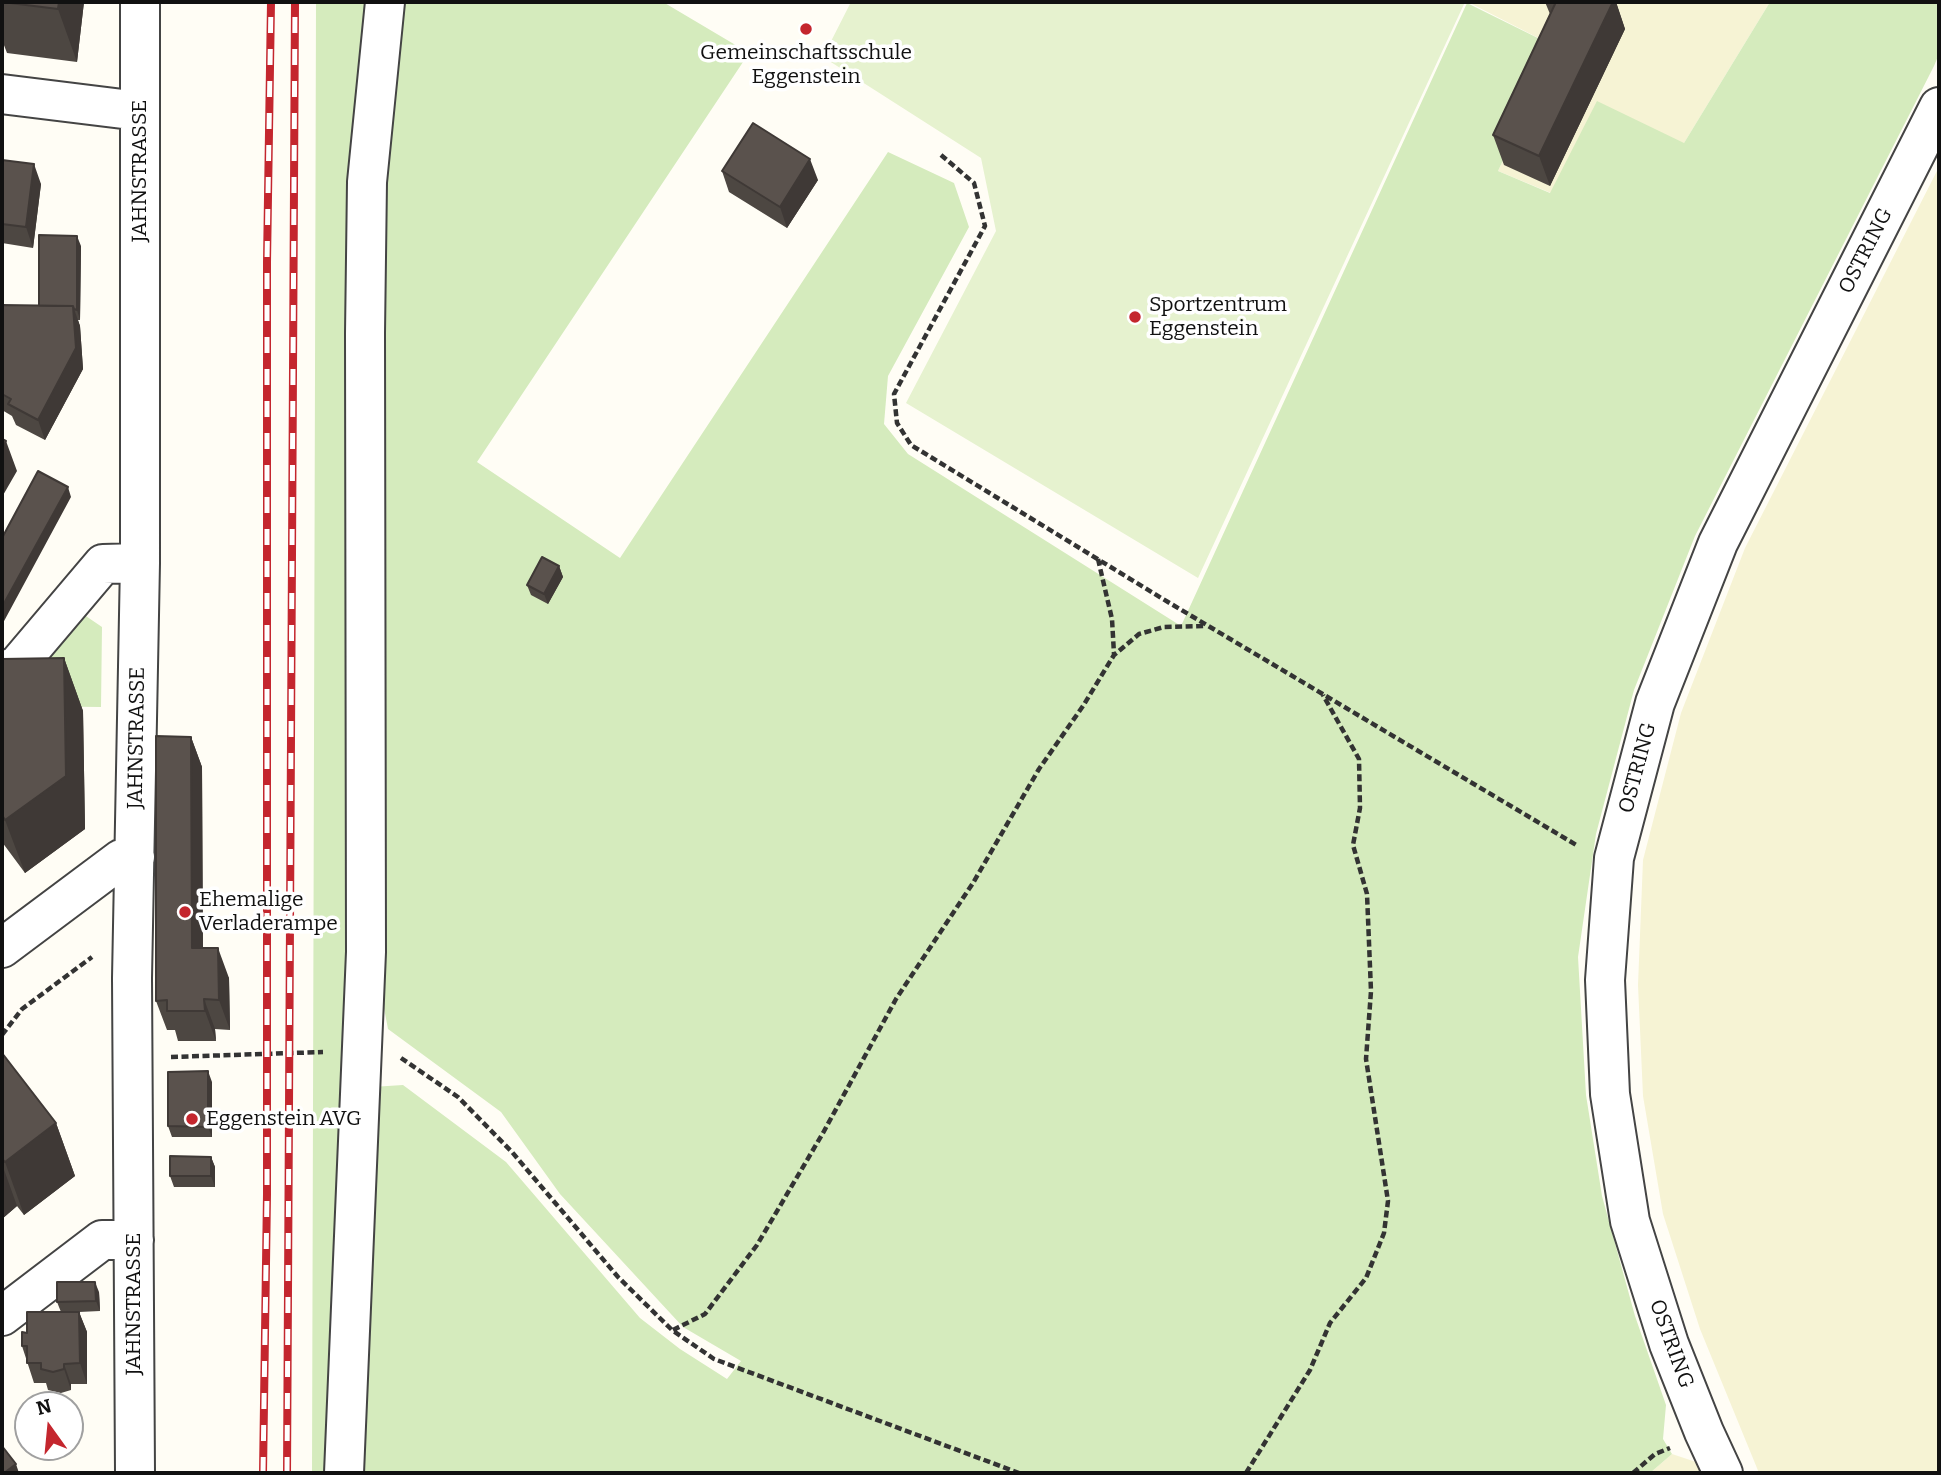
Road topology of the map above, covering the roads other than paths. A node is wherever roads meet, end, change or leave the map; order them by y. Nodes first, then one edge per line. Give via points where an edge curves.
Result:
1 (140, 2) edge
2 (385, 2) edge
3 (2, 94) edge
4 (1939, 107) edge
5 (139, 111) junction
6 (140, 563) junction
7 (2, 669) edge
8 (135, 857) junction
9 (2, 948) edge
10 (134, 1240) junction
11 (2, 1315) edge
12 (135, 1473) edge
13 (344, 1473) edge
14 (1723, 1473) edge

1 - 5 street, JAHNSTRASSE
2 - 13 street via 367,182 366,952
3 - 5 street
4 - 14 street, OSTRING via 1718,543 1655,703 1614,858 1605,980 1609,1094 1630,1221 1669,1344
5 - 6 street, JAHNSTRASSE
6 - 7 street via 103,564 9,675
6 - 8 street, JAHNSTRASSE
8 - 9 street via 121,859
8 - 10 street, JAHNSTRASSE
10 - 11 street via 102,1240
10 - 12 street, JAHNSTRASSE

